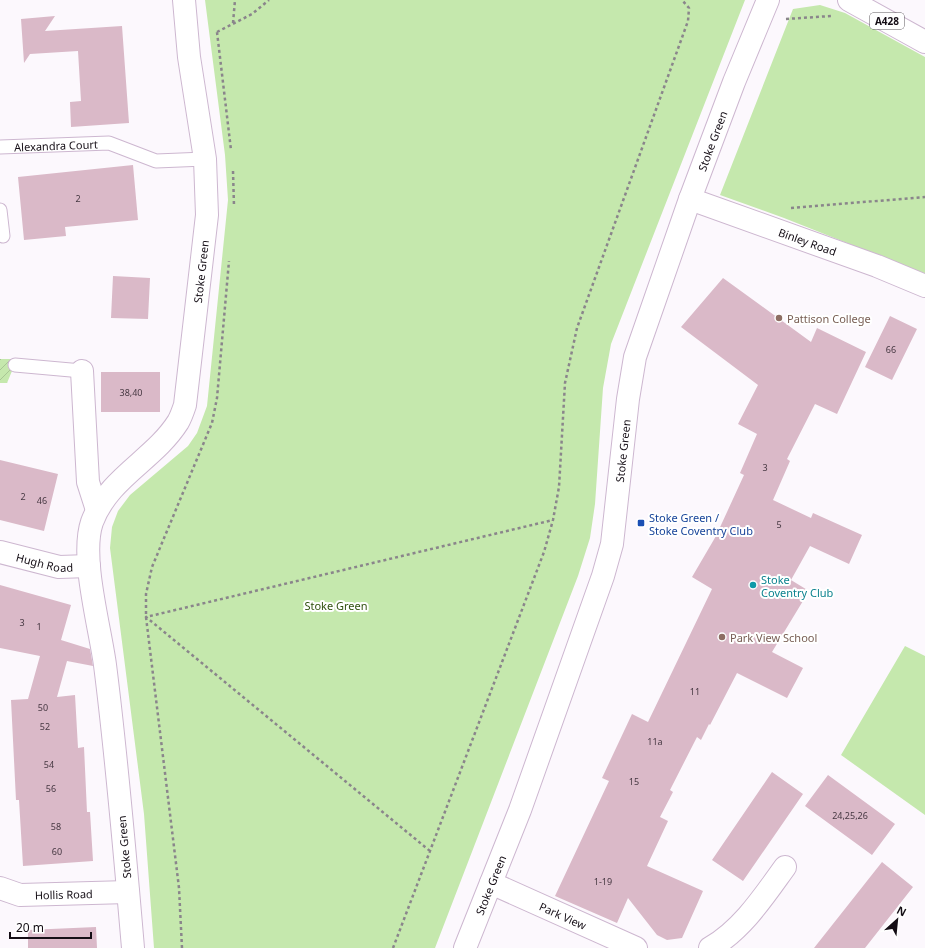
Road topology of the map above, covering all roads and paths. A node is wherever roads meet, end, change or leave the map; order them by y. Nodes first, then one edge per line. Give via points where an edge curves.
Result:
1 (184, 0) edge
2 (235, 0) edge
3 (269, 0) edge
4 (682, 0) edge
5 (849, 0) edge
6 (766, 6) edge
7 (834, 16) dead end
8 (233, 24) junction
9 (217, 32) junction
10 (186, 33) junction
11 (925, 42) edge
12 (0, 147) edge
13 (231, 152) dead end
14 (205, 159) junction
15 (232, 167) dead end
16 (925, 197) edge
17 (690, 199) junction
18 (786, 208) dead end
19 (0, 210) edge
20 (233, 212) dead end
21 (3, 236) dead end
22 (229, 259) dead end
23 (925, 286) edge
24 (15, 365) dead end
25 (82, 371) joint
26 (97, 510) junction
27 (553, 520) junction
28 (0, 552) edge
29 (89, 566) junction
30 (146, 617) junction
31 (430, 850) junction
32 (784, 867) dead end
33 (491, 883) junction
34 (0, 888) edge
35 (128, 892) junction
36 (133, 948) edge
37 (182, 948) edge
38 (393, 948) edge
39 (465, 948) edge
40 (636, 948) edge
41 (710, 948) edge

1 - 10 street, Stoke Green
2 - 8 path
3 - 8 path via 252,14
4 - 27 path via 689,8 688,21 577,328 565,383 559,487
5 - 11 street, A428
6 - 7 path via 786,19
6 - 17 street, Stoke Green
8 - 9 path
9 - 10 path
9 - 13 path
10 - 14 street, Stoke Green
12 - 14 lane, Alexandra Court via 108,143 156,161
14 - 26 street, Stoke Green via 207,215 185,405 178,422 110,490
15 - 20 path
16 - 18 path
17 - 23 street, Binley Road via 877,266
17 - 33 street, Stoke Green via 635,358 612,544 603,576 520,810
19 - 21 lane
22 - 30 path via 218,398 212,423 152,567 146,594
24 - 25 lane
25 - 26 street via 88,482
26 - 29 street, Stoke Green via 88,540
27 - 30 path
27 - 31 path via 544,552
28 - 29 street, Hugh Road via 59,567
29 - 35 street, Stoke Green via 117,767
30 - 31 path
30 - 37 path via 175,849
31 - 38 path
32 - 41 street via 756,907
33 - 39 street, Stoke Green
33 - 40 street, Park View
34 - 35 street, Hollis Road via 20,895
35 - 36 street, Stoke Green

